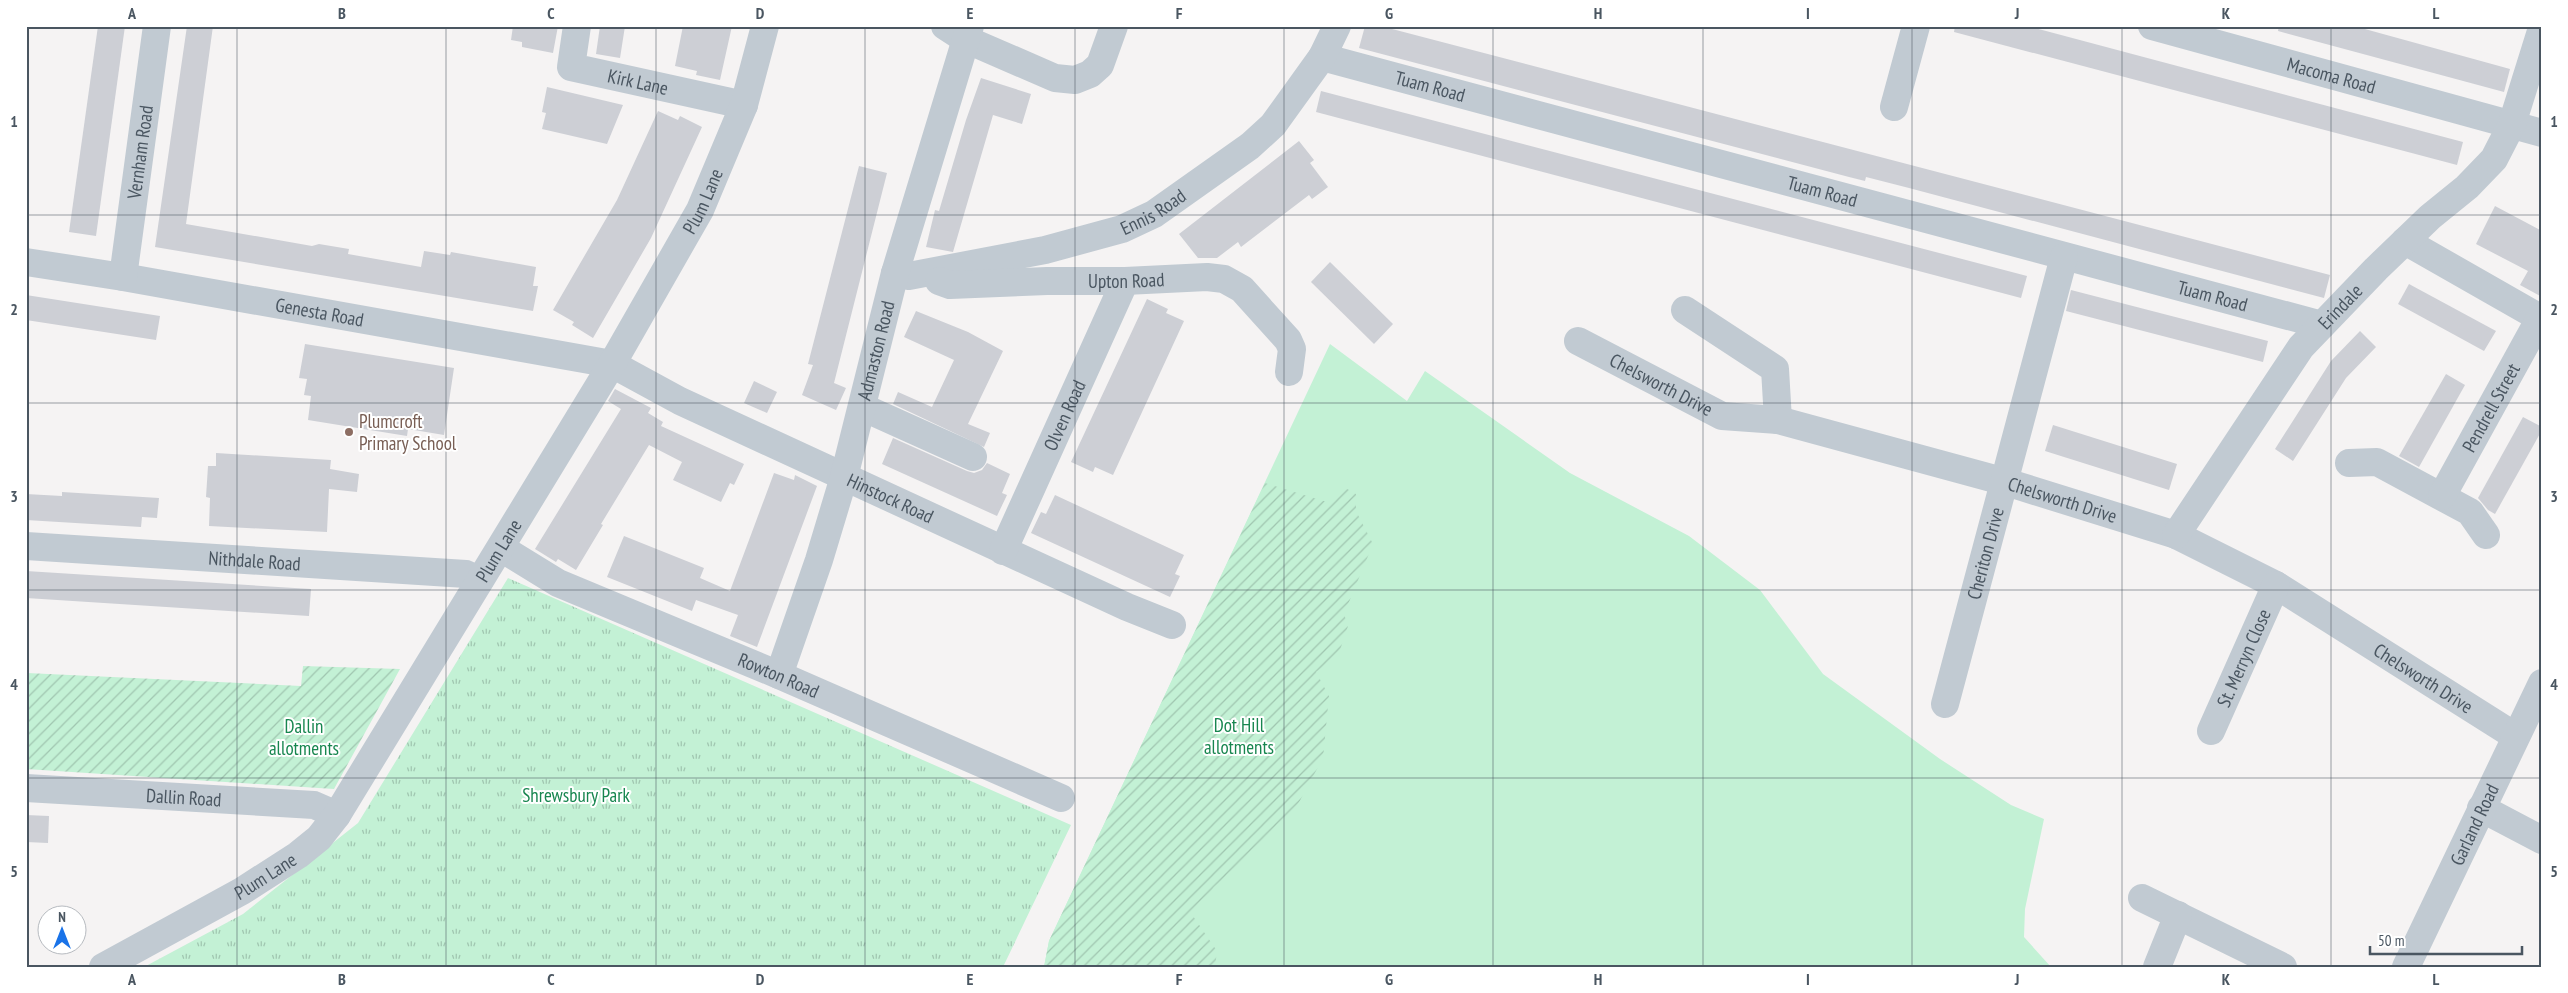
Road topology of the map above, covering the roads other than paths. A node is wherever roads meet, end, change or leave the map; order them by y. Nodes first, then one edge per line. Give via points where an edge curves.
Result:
1 (157, 26) edge
2 (577, 26) edge
3 (766, 26) edge
4 (1114, 26) edge
5 (1337, 26) edge
6 (1916, 26) edge
7 (2152, 26) edge
8 (2542, 28) edge
9 (960, 31) edge
10 (1322, 57) junction
11 (744, 105) junction
12 (1894, 107) dead end
13 (2512, 124) junction
14 (2542, 133) edge
15 (2405, 241) junction
16 (2064, 257) junction
17 (26, 262) edge
18 (934, 272) junction
19 (895, 273) junction
20 (123, 277) junction
21 (1125, 282) junction
22 (1685, 310) dead end
23 (2541, 319) edge
24 (2322, 325) junction
25 (1578, 341) dead end
26 (1291, 360) dead end
27 (612, 364) junction
28 (862, 407) junction
29 (1778, 420) junction
30 (973, 457) dead end
31 (2349, 463) dead end
32 (844, 477) junction
33 (2006, 482) junction
34 (2442, 496) junction
35 (2486, 534) dead end
36 (2176, 535) junction
37 (26, 546) edge
38 (500, 548) junction
39 (1003, 550) junction
40 (480, 580) junction
41 (2276, 585) junction
42 (1172, 625) dead end
43 (779, 675) junction
44 (2542, 683) edge
45 (1945, 704) dead end
46 (2211, 731) dead end
47 (2515, 736) junction
48 (26, 788) edge
49 (1061, 798) dead end
50 (2481, 808) junction
51 (337, 815) junction
52 (2542, 840) edge
53 (2142, 898) dead end
54 (2178, 915) junction
55 (102, 967) edge
56 (2157, 967) edge
57 (2283, 967) edge
58 (2406, 967) edge

1 - 20 street, Vernham Road
2 - 11 street, Kirk Lane via 571,67
3 - 11 street, Plum Lane
4 - 9 street via 1100,65 1076,80 1056,78
5 - 10 street, Ennis Road
6 - 12 street
7 - 13 street, Macoma Road
8 - 13 street, Erindale
9 - 19 street, Admaston Road
10 - 16 street, Tuam Road
10 - 18 street, Ennis Road via 1273,124 1250,146 1154,214 1122,229 1054,248
11 - 27 street, Plum Lane via 700,210
13 - 14 street
13 - 15 street, Erindale via 2494,159
15 - 23 street, Pendrell Street
15 - 24 street, Erindale
16 - 24 street, Tuam Road
16 - 33 street, Cheriton Drive
17 - 20 street, Genesta Road
18 - 19 street, Ennis Road via 909,276
18 - 21 street, Upton Road via 938,281 950,284
19 - 28 street, Admaston Road
20 - 27 street, Genesta Road
21 - 26 street, Upton Road via 1207,277 1224,279 1242,289 1288,340
21 - 39 street, Olven Road
22 - 29 street via 1776,369
23 - 34 street, Pendrell Street
24 - 36 street, Erindale via 2301,347
25 - 29 street, Chelsworth Drive via 1722,416
27 - 32 street, Hinstock Road via 680,401
27 - 38 street, Plum Lane
28 - 30 street
28 - 32 street, Admaston Road
29 - 33 street, Chelsworth Drive
31 - 34 street via 2377,462
32 - 39 street, Hinstock Road
32 - 43 street, Admaston Road
33 - 36 street, Chelsworth Drive
33 - 45 street, Cheriton Drive
34 - 35 street via 2470,512
36 - 41 street, Chelsworth Drive
37 - 40 street, Nithdale Road via 466,574
38 - 40 street, Plum Lane
38 - 43 street, Rowton Road via 558,582
39 - 42 street, Hinstock Road
40 - 51 street, Plum Lane
41 - 46 street, St. Merryn Close
41 - 47 street, Chelsworth Drive
43 - 49 street, Rowton Road
44 - 47 street, Garland Road
47 - 50 street, Garland Road
48 - 51 street, Dallin Road via 314,805
50 - 52 street
50 - 58 street, Garland Road
51 - 55 street, Plum Lane via 319,838 290,860 242,891
53 - 54 street
54 - 56 street
54 - 57 street

